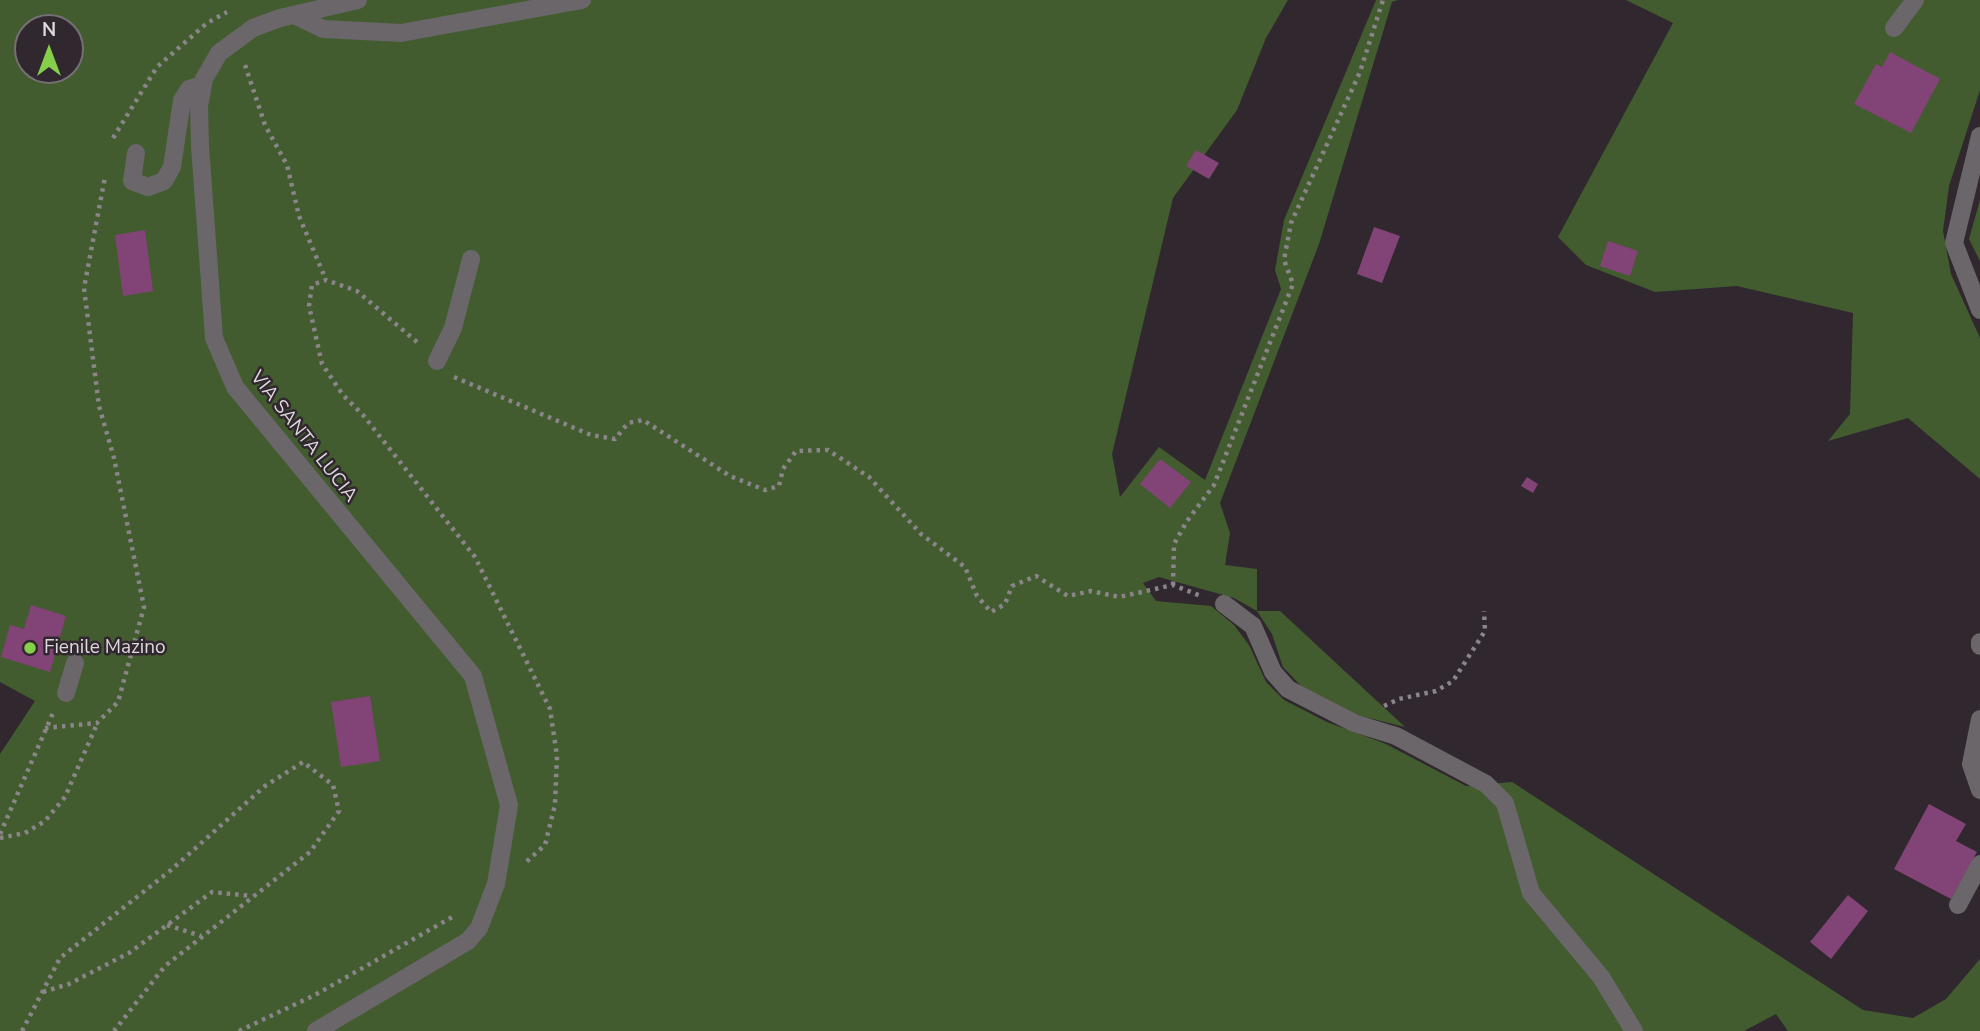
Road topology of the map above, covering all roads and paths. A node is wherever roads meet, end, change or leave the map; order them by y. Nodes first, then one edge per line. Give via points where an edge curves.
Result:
1 (358, 0) edge
2 (582, 0) edge
3 (1383, 0) edge
4 (1915, 0) edge
5 (230, 11) dead end
6 (294, 15) junction
7 (1894, 28) dead end
8 (235, 39) junction
9 (203, 85) junction
10 (1980, 136) edge
11 (112, 139) dead end
12 (136, 153) dead end
13 (107, 167) dead end
14 (471, 259) dead end
15 (326, 280) junction
16 (1980, 310) edge
17 (437, 361) junction
18 (1173, 585) junction
19 (1224, 604) joint
20 (1484, 611) dead end
21 (75, 663) dead end
22 (66, 693) joint
23 (1980, 719) edge
24 (97, 723) junction
25 (45, 728) junction
26 (1368, 728) junction
27 (1980, 790) edge
28 (0, 836) edge
29 (1980, 864) edge
30 (496, 884) junction
31 (252, 896) junction
32 (1958, 905) dead end
33 (486, 910) junction
34 (166, 925) junction
35 (201, 936) junction
36 (42, 992) junction
37 (22, 1031) edge
38 (114, 1031) edge
39 (239, 1031) edge
40 (316, 1031) edge
41 (1634, 1031) edge

1 - 6 street, VIA SANTA LUCIA
2 - 6 street via 401,33 323,29
3 - 18 path via 1360,72 1291,223 1284,260 1293,284 1214,485 1174,544
4 - 7 street
5 - 11 path via 206,23 157,67
6 - 8 street, VIA SANTA LUCIA via 263,23
8 - 9 street, VIA SANTA LUCIA via 219,53
8 - 15 path via 265,125 287,165 299,216
9 - 12 street via 189,89 182,100 172,167 164,181 148,187 132,181
9 - 30 street, VIA SANTA LUCIA via 200,146 214,338 234,387 473,676 509,805
10 - 16 street via 1954,243
13 - 24 path via 84,288 99,406 144,607 118,702
14 - 17 street via 453,328
15 - 17 path via 357,291
15 - 30 path via 312,285 309,306 322,364 475,557 550,709 557,756 555,805 545,845
17 - 18 path via 456,378 591,435 615,439 628,422 643,420 730,476 765,489 779,486 783,469 796,451 828,450 869,477 920,534 965,567 977,596 990,612 1005,604 1012,586 1036,576 1068,596 1091,591 1119,597
18 - 19 path
19 - 26 street via 1253,626 1273,672 1288,689
20 - 26 path via 1485,631 1453,681 1376,710
21 - 22 street
22 - 25 path
23 - 27 street via 1971,764
24 - 25 path
24 - 28 path via 65,797 46,821 25,833
25 - 28 path
26 - 41 street via 1396,736 1486,783 1505,803 1531,893 1601,977
29 - 32 street
30 - 33 street, VIA SANTA LUCIA
31 - 34 path via 212,891
31 - 35 path
31 - 36 path via 310,852 339,811 333,785 303,762 265,786 171,870 60,958
33 - 39 path via 453,916 315,995
33 - 40 street, VIA SANTA LUCIA via 468,941
34 - 35 path
34 - 36 path via 129,953 69,984
35 - 38 path via 164,966
36 - 37 path

